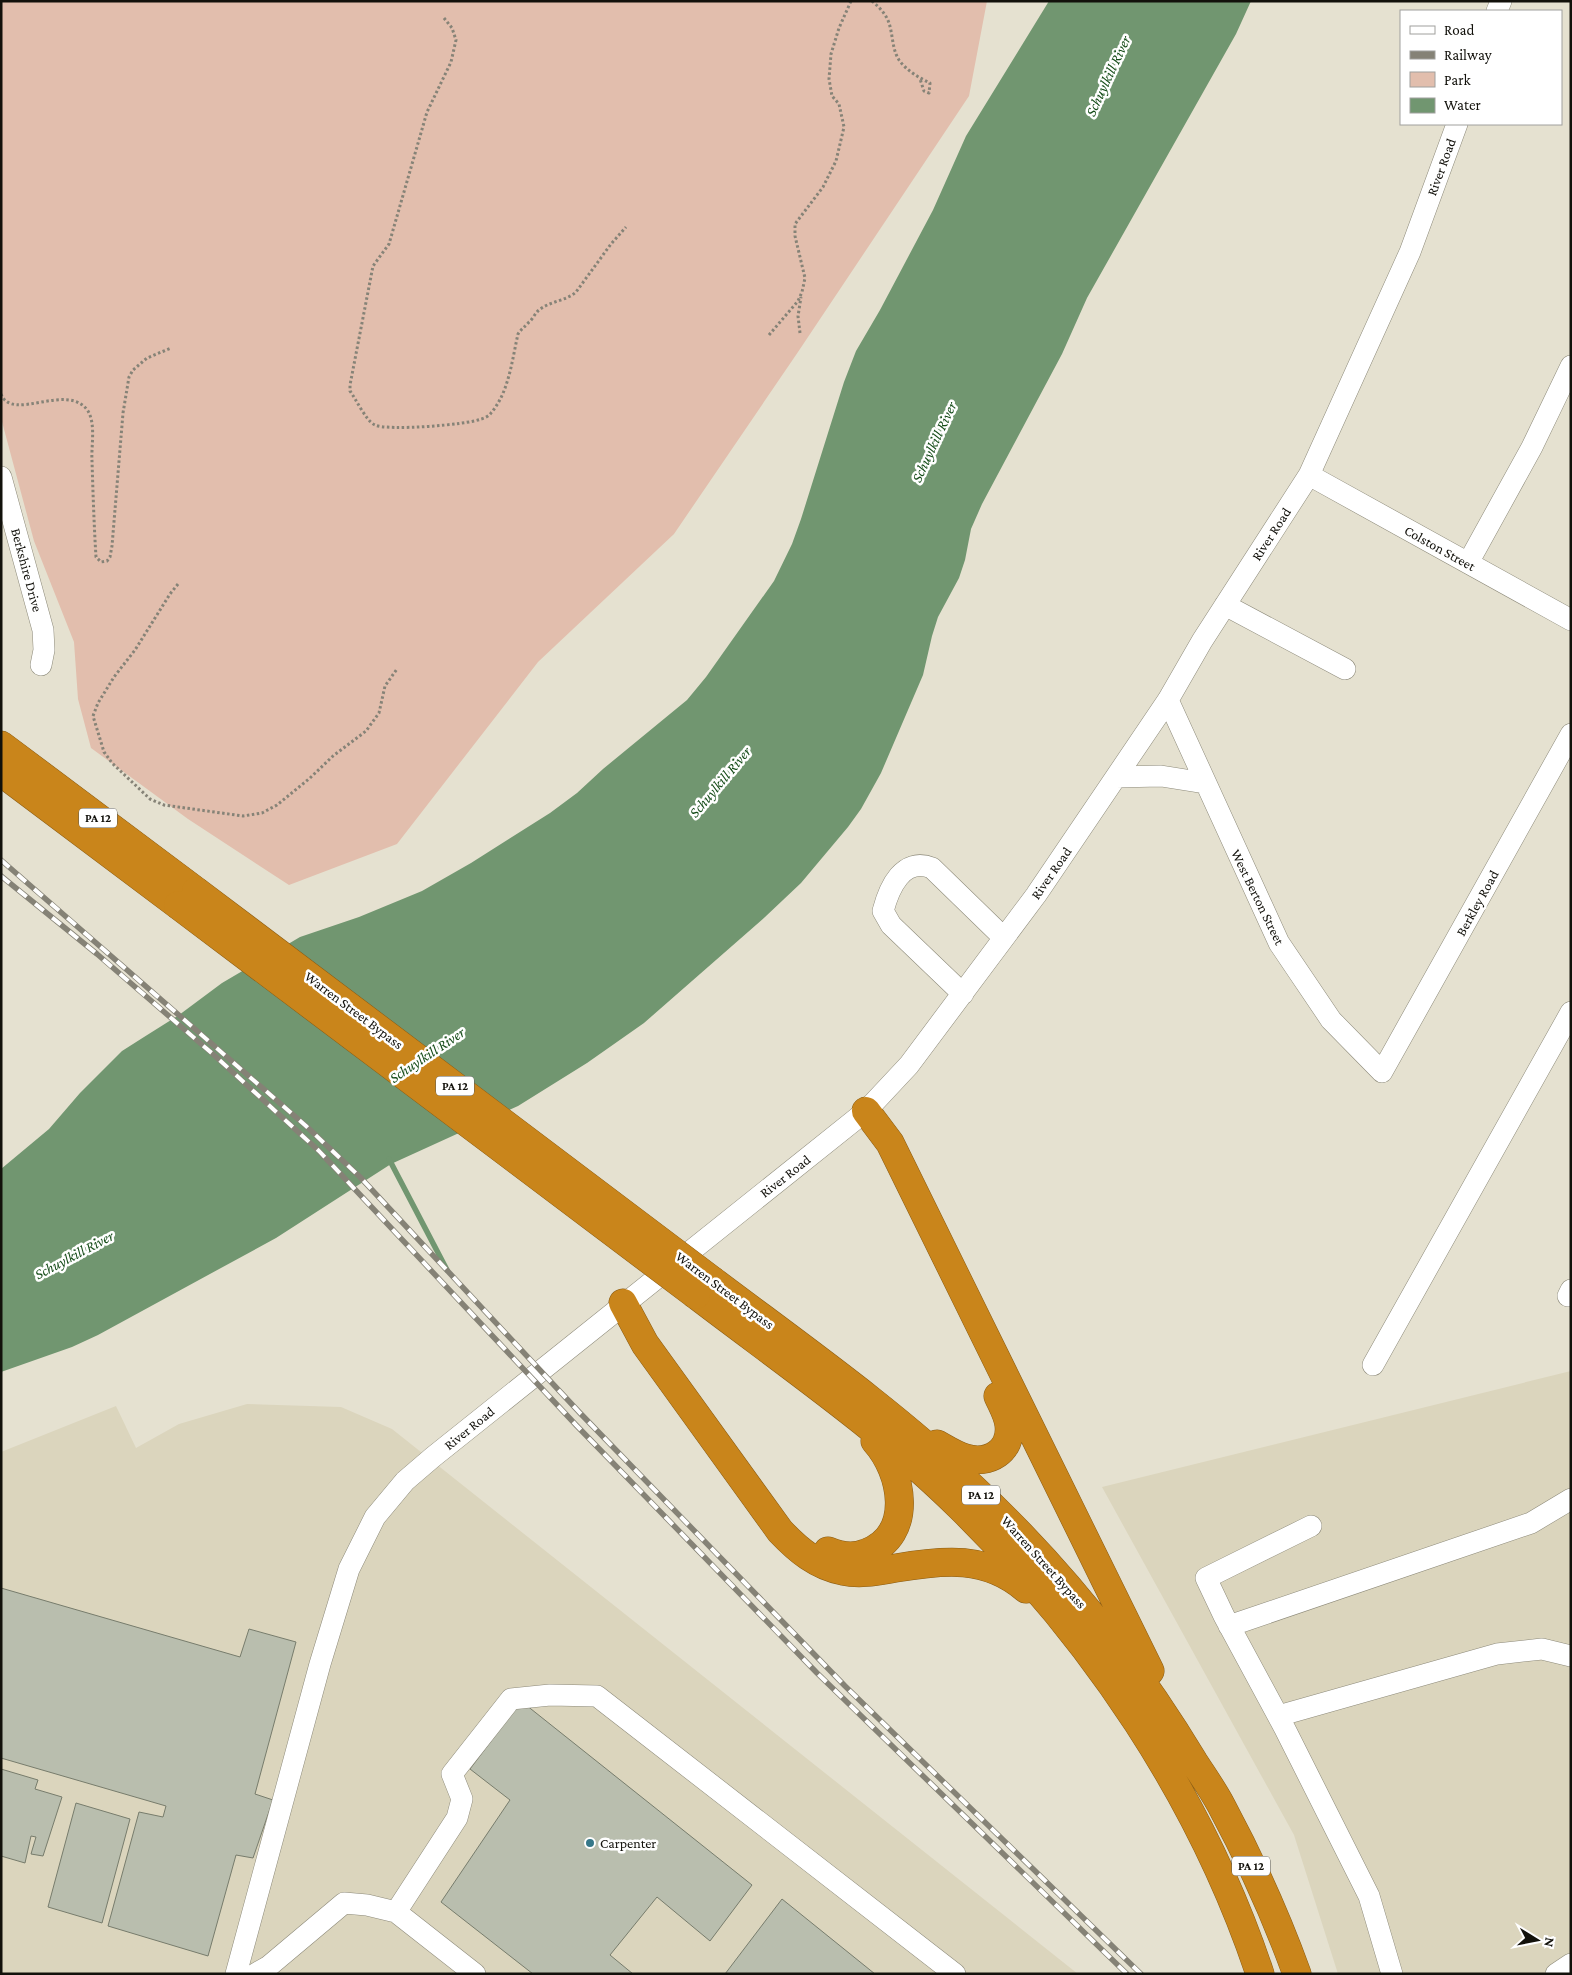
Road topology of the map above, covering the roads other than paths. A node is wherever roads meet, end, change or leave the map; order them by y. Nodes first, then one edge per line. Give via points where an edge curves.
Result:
1 (1457, 125) edge
2 (1571, 366) edge
3 (1309, 475) junction
4 (1, 477) edge
5 (1468, 563) junction
6 (1225, 605) junction
7 (1571, 620) edge
8 (41, 665) dead end
9 (1345, 669) dead end
10 (1168, 700) junction
11 (1571, 734) edge
12 (1, 745) edge
13 (1, 772) edge
14 (1116, 777) junction
15 (1205, 783) junction
16 (187, 898) junction
17 (1004, 938) junction
18 (964, 994) junction
19 (1571, 1012) edge
20 (1382, 1072) joint
21 (866, 1111) junction
22 (705, 1288) junction
23 (623, 1303) junction
24 (1373, 1365) dead end
25 (848, 1410) junction
26 (899, 1423) junction
27 (1571, 1499) edge
28 (1311, 1526) dead end
29 (1060, 1618) junction
30 (1229, 1626) junction
31 (1571, 1656) edge
32 (1278, 1716) junction
33 (1195, 1762) junction
34 (396, 1912) junction
35 (1571, 1964) edge
36 (236, 1974) edge
37 (255, 1974) edge
38 (475, 1974) edge
39 (955, 1974) edge
40 (1260, 1974) edge
41 (1297, 1974) edge
42 (1392, 1974) edge
43 (1556, 1974) edge

1 - 3 street, River Road via 1410,252
2 - 5 street via 1532,447
3 - 5 street, Colston Street
3 - 6 street, River Road
4 - 8 street, Berkshire Drive via 43,630
5 - 7 street, Colston Street
6 - 9 street
6 - 10 street, River Road
10 - 14 street, River Road
10 - 15 street, West Berton Street
11 - 20 street, Berkley Road
12 - 16 highway, Warren Street Bypass / PA 12
13 - 16 highway, Warren Street Bypass / PA 12
14 - 15 street via 1161,776
14 - 17 street, River Road
15 - 20 street, West Berton Street via 1278,943 1331,1020
16 - 22 highway, Warren Street Bypass / PA 12, bridge
17 - 18 street, River Road
17 - 18 street via 932,868 924,865 912,867 893,884 882,911 891,925
18 - 21 street, River Road via 909,1065
19 - 24 street
21 - 23 street, River Road
21 - 26 highway via 876,1149 1004,1409 1009,1434 997,1455 978,1460 957,1455
21 - 33 highway via 890,1143
22 - 25 highway, Warren Street Bypass / PA 12
22 - 26 highway, Warren Street Bypass / PA 12 via 862,1392
23 - 25 highway via 656,1336 796,1528 824,1550 852,1556 868,1553 882,1545 895,1527 900,1501 888,1459
23 - 29 highway via 645,1344 780,1531 804,1554 831,1568 858,1573 944,1562 977,1564 1020,1584
23 - 36 street, River Road via 405,1481 374,1517 349,1569 320,1664
25 - 29 highway, Warren Street Bypass / PA 12 via 959,1506
26 - 33 highway, Warren Street Bypass / PA 12 via 974,1489 1046,1561 1139,1676
27 - 30 street via 1531,1523
28 - 30 street via 1206,1578
29 - 40 highway, Warren Street Bypass / PA 12 via 1117,1693 1189,1811 1236,1908
30 - 32 street
31 - 32 street via 1542,1650 1497,1654
32 - 42 street via 1369,1896
33 - 41 highway, Warren Street Bypass / PA 12 via 1243,1848
34 - 37 street via 344,1903
34 - 38 street
34 - 39 street via 457,1818 462,1799 452,1774 511,1699 550,1695 597,1696
35 - 43 street

